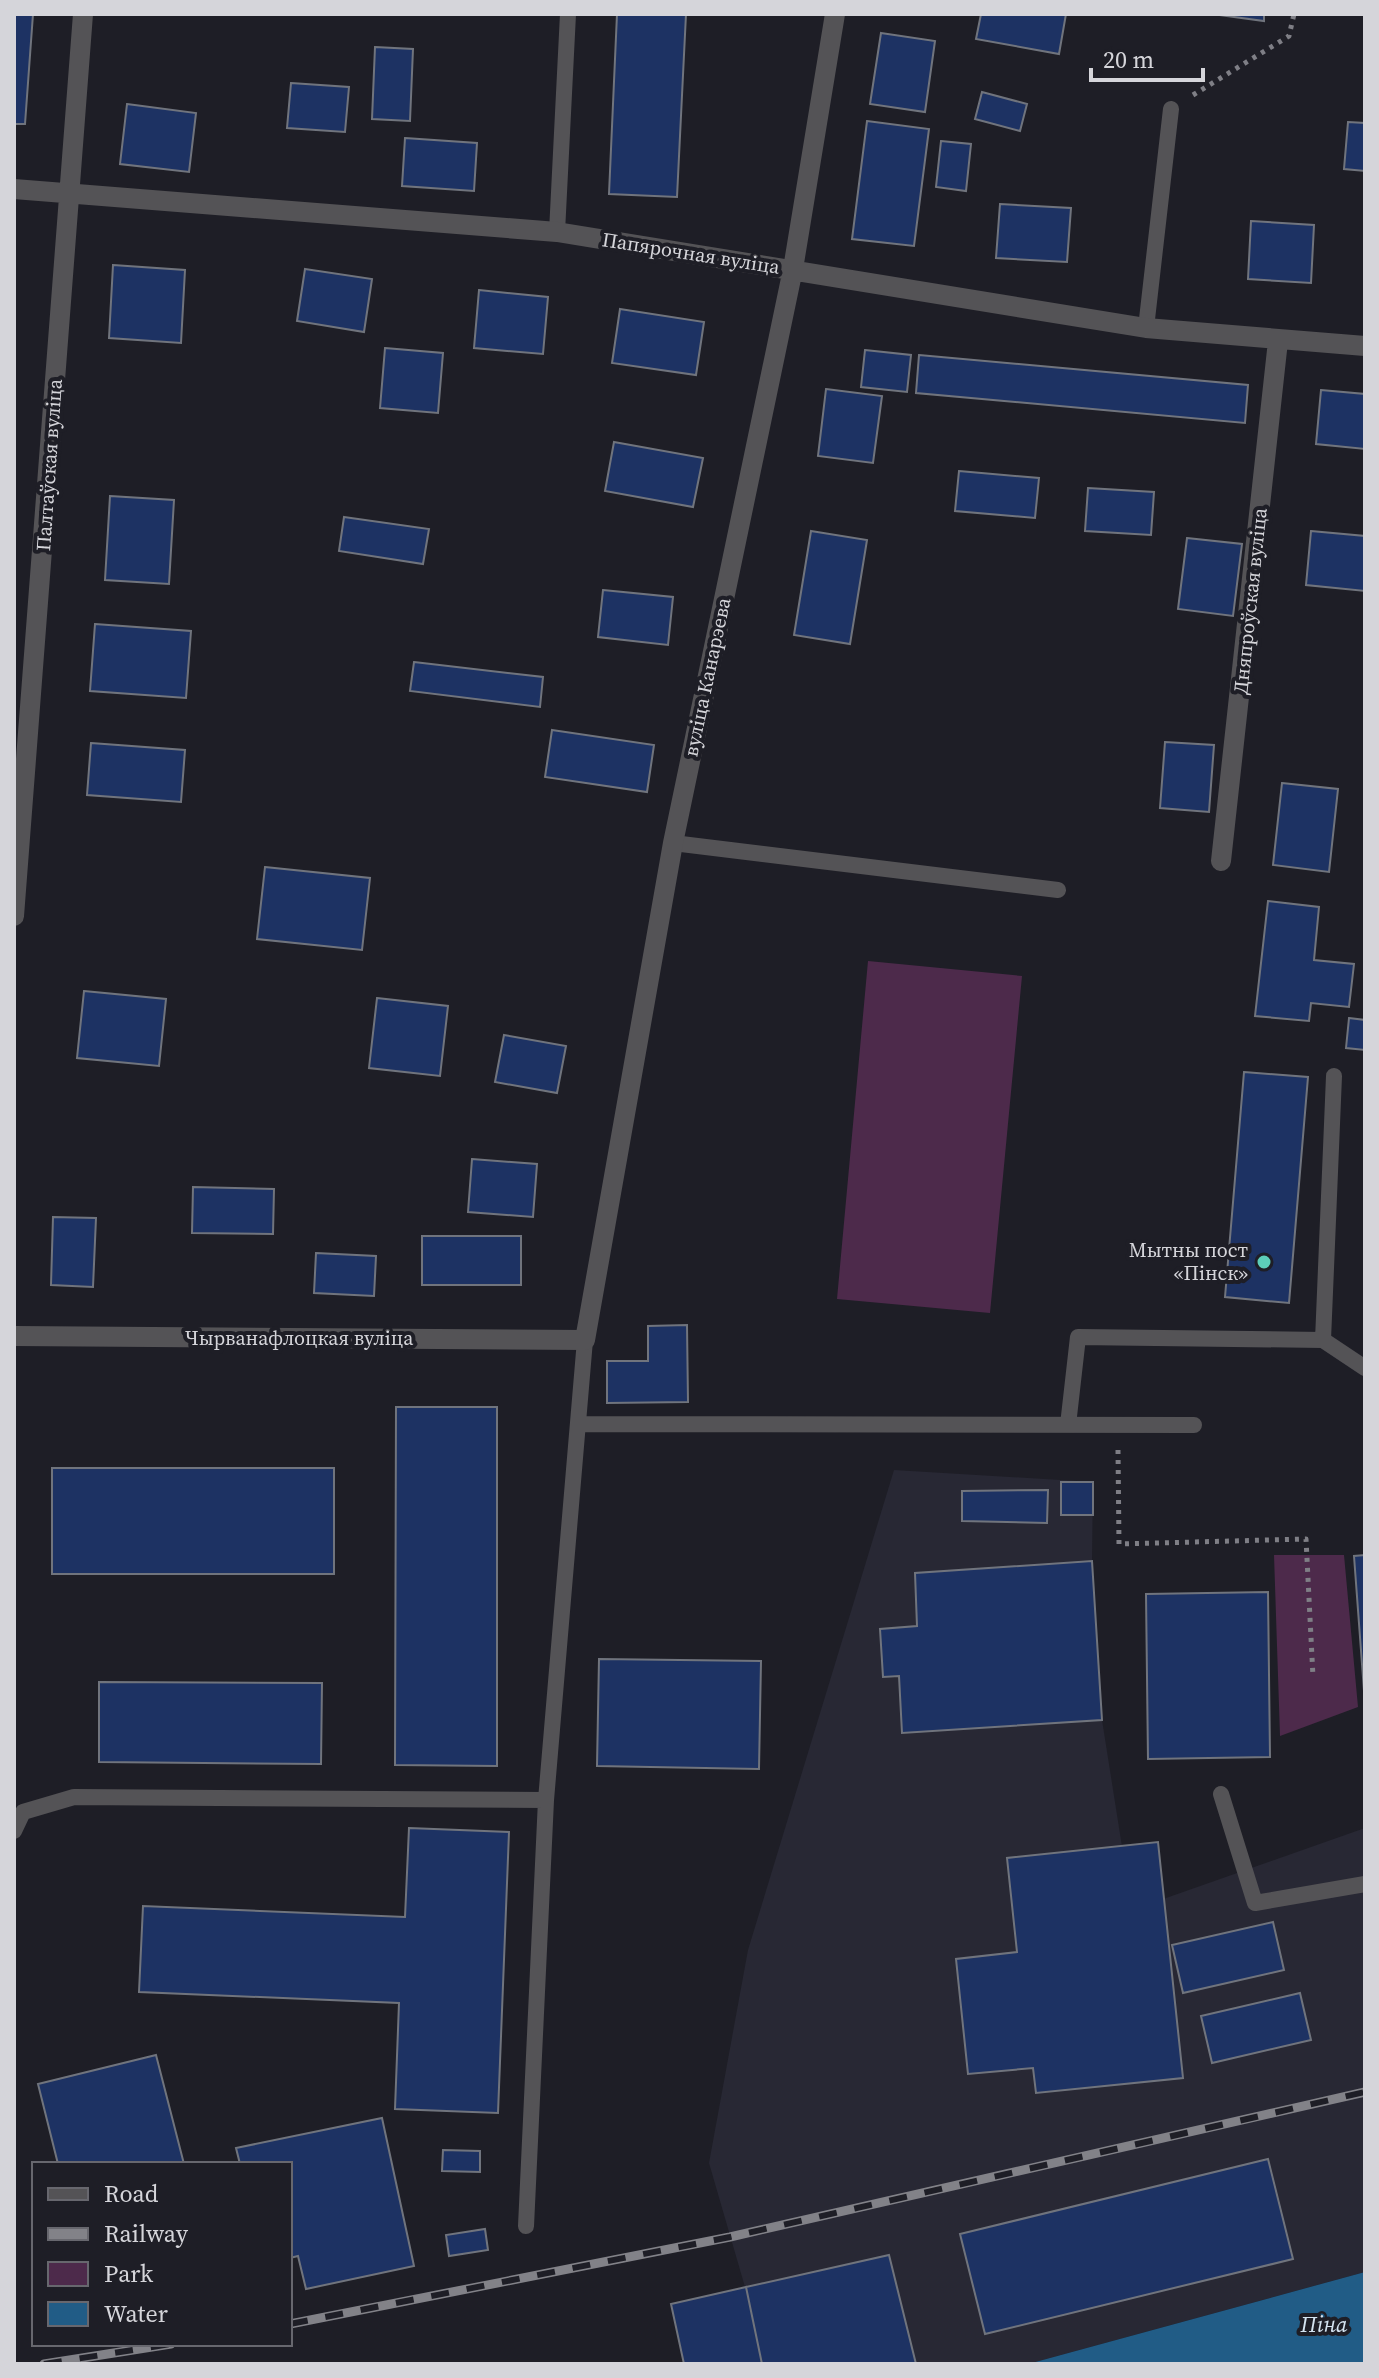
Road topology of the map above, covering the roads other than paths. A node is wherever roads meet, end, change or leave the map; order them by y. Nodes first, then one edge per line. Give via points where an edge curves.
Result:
1 (83, 14) edge
2 (568, 14) edge
3 (835, 14) edge
4 (1171, 109) road end
5 (14, 189) edge
6 (70, 194) junction
7 (557, 232) junction
8 (793, 269) junction
9 (1146, 328) junction
10 (1278, 341) junction
11 (1365, 346) edge
12 (673, 843) junction
13 (1221, 861) dead end
14 (1058, 890) dead end
15 (14, 916) edge
16 (1334, 1076) dead end
17 (14, 1336) edge
18 (585, 1340) junction
19 (1323, 1340) junction
20 (1365, 1368) edge
21 (579, 1424) junction
22 (1068, 1425) junction
23 (1194, 1425) dead end
24 (1221, 1794) dead end
25 (546, 1800) junction
26 (14, 1831) edge
27 (1365, 1884) edge
28 (526, 2226) dead end

1 - 6 street, Палтаўская вуліца
2 - 7 lane
3 - 8 street, вуліца Канарэева
4 - 9 lane
5 - 6 street, Папярочная вуліца
6 - 7 street, Папярочная вуліца
6 - 15 street, Палтаўская вуліца
7 - 8 street, Папярочная вуліца
8 - 9 street, Папярочная вуліца
8 - 12 street, вуліца Канарэева
9 - 10 street, Папярочная вуліца
10 - 11 street, Папярочная вуліца
10 - 13 street, Дняпроўская вуліца
12 - 14 lane
12 - 18 street, вуліца Канарэева
16 - 19 lane
17 - 18 street, Чырванафлоцкая вуліца
18 - 21 lane
19 - 20 lane
19 - 22 lane via 1078,1337
21 - 22 lane
21 - 25 lane
22 - 23 lane
24 - 27 lane via 1255,1903
25 - 26 lane via 74,1797 23,1812
25 - 28 lane

